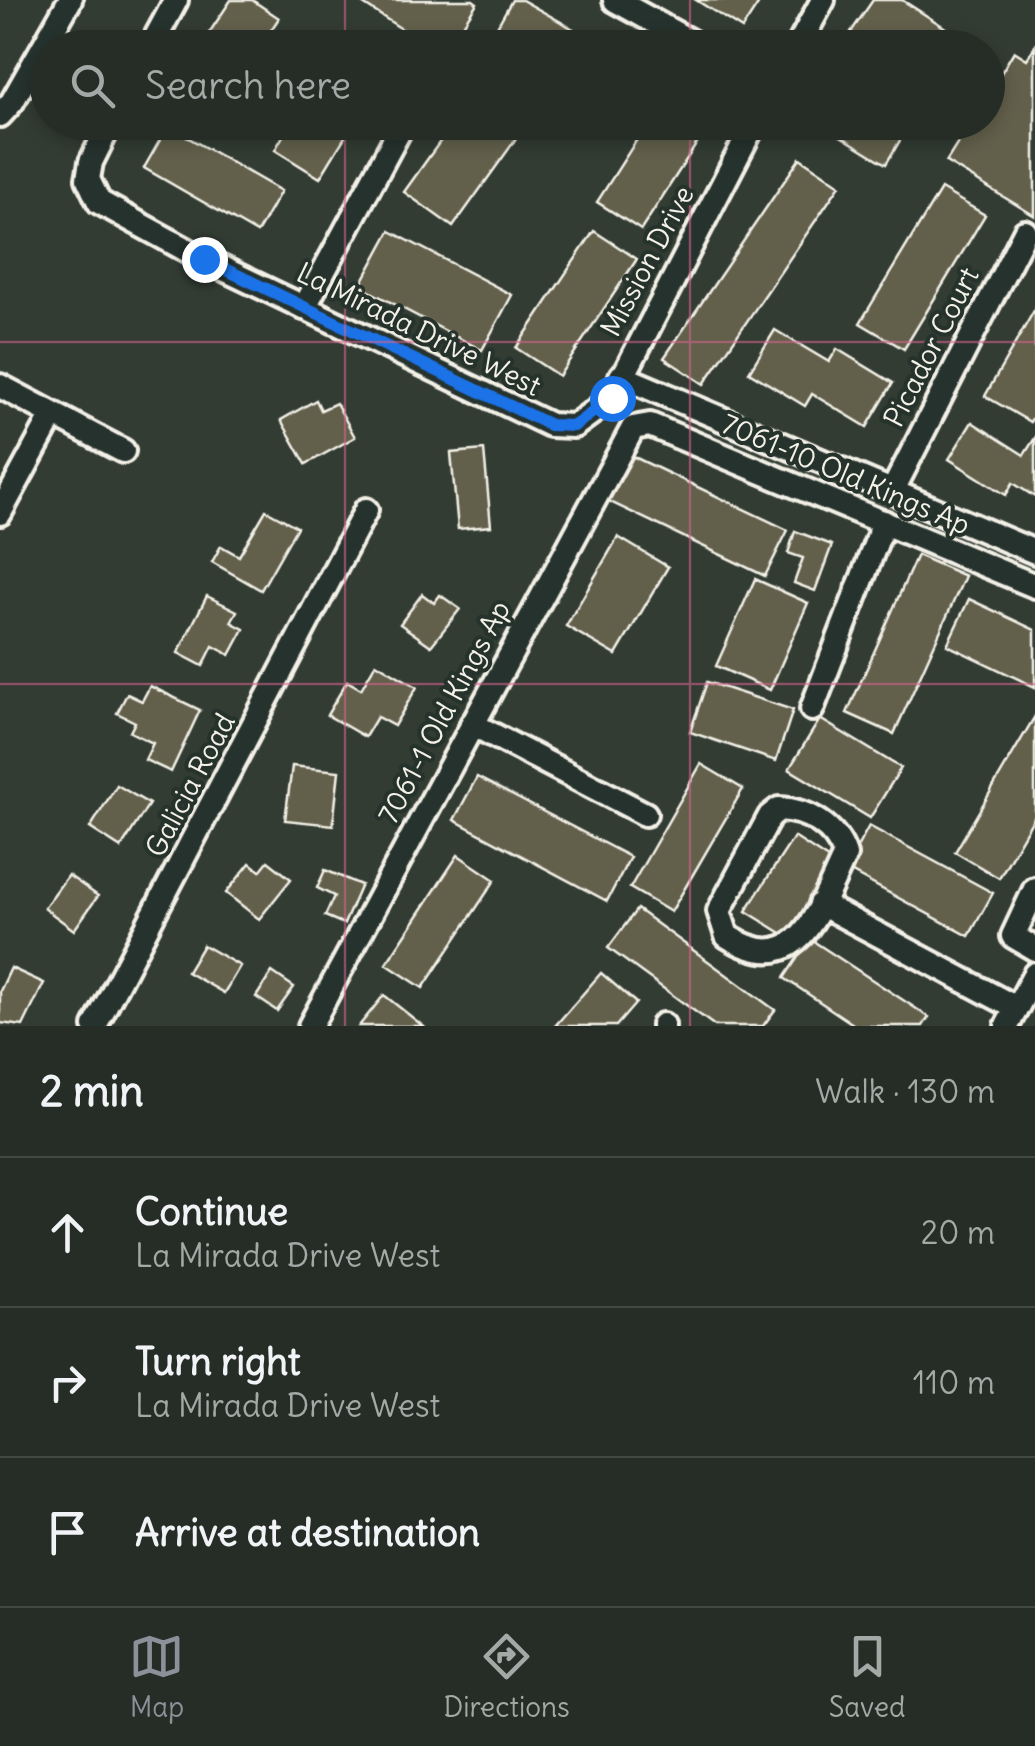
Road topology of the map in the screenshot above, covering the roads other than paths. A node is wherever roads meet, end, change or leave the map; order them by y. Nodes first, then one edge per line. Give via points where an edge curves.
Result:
1 (70, 0) edge
2 (176, 0) edge
3 (615, 0) edge
4 (823, 0) edge
5 (53, 30) edge
6 (160, 30) edge
7 (669, 30) edge
8 (807, 30) edge
9 (30, 70) edge
10 (0, 115) edge
11 (101, 140) edge
12 (394, 140) edge
13 (746, 140) edge
14 (1026, 232) dead end
15 (304, 308) junction
16 (622, 376) junction
17 (0, 386) edge
18 (53, 415) junction
19 (633, 428) joint
20 (123, 450) dead end
21 (893, 490) junction
22 (366, 510) dead end
23 (0, 513) edge
24 (884, 522) junction
25 (1035, 552) edge
26 (1035, 586) edge
27 (812, 709) dead end
28 (472, 724) junction
29 (645, 814) dead end
30 (1035, 888) edge
31 (821, 904) junction
32 (1035, 949) edge
33 (1035, 974) edge
34 (1012, 1017) edge
35 (95, 1026) edge
36 (310, 1026) edge

1 - 5 street
2 - 6 street
3 - 7 street
4 - 8 street
9 - 10 street
11 - 15 street, La Mirada Drive West via 88,179 99,202
12 - 15 street
13 - 16 street, Mission Drive
14 - 21 street, Picador Court
15 - 16 street, La Mirada Drive West via 550,425 574,426 612,398
16 - 21 street
17 - 18 street
18 - 20 street
18 - 23 street
19 - 24 street, 7061-10 Old Kings Ap via 650,425
19 - 28 street, 7061-1 Old Kings Ap
21 - 25 street
22 - 35 street, Galicia Road
24 - 26 street, 7061-10 Old Kings Ap
24 - 27 street
28 - 29 street
28 - 36 street, 7061-1 Old Kings Ap
30 - 32 street via 1013,936
31 - 31 street via 844,856 841,843 822,824 779,809 720,910 727,936 748,949 775,953 796,944
31 - 34 street
33 - 34 street

